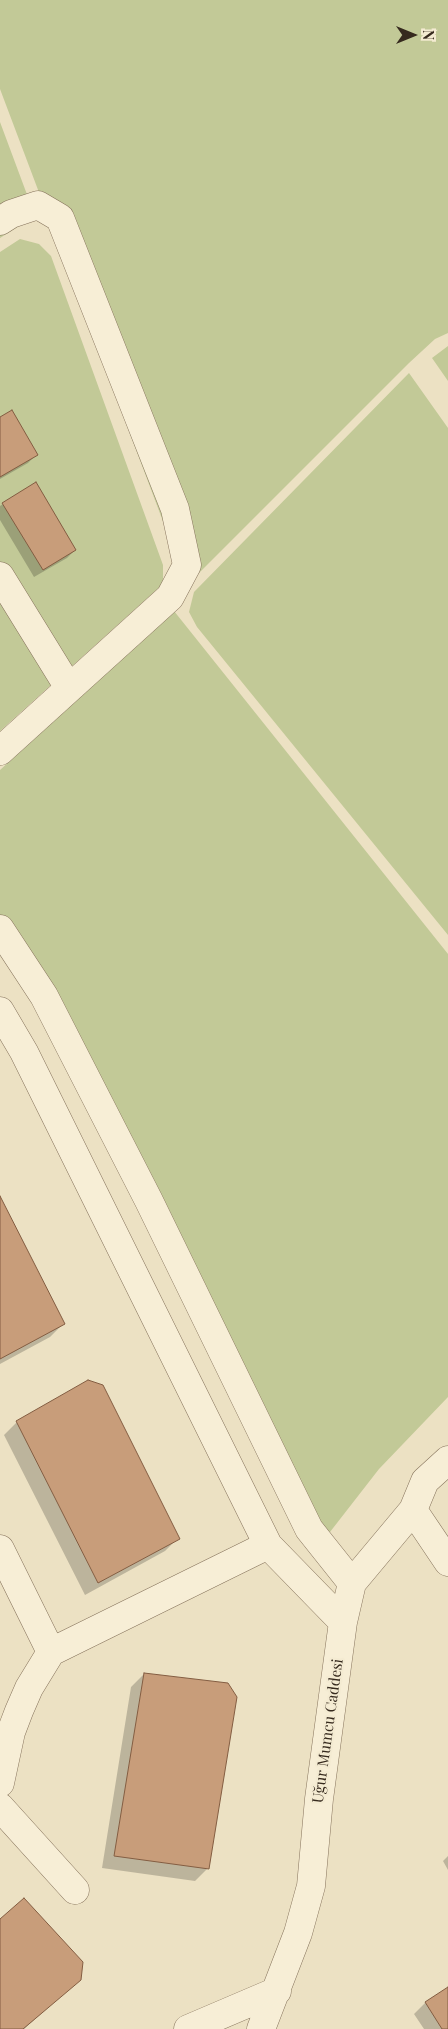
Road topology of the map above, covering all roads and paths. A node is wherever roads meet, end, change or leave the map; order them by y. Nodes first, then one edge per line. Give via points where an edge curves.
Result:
1 (0, 221) edge
2 (0, 576) edge
3 (69, 688) junction
4 (0, 751) edge
5 (0, 930) edge
6 (0, 1011) edge
7 (448, 1460) edge
8 (413, 1510) junction
9 (268, 1545) junction
10 (0, 1549) edge
11 (448, 1562) edge
12 (352, 1583) junction
13 (343, 1622) junction
14 (51, 1652) junction
15 (6, 1731) edge
16 (0, 1783) edge
17 (0, 1807) edge
18 (75, 1890) dead end
19 (277, 1991) junction
20 (188, 2029) edge
21 (261, 2029) edge

1 - 3 street via 38,205 60,218 175,509 187,565 170,597
2 - 3 street
3 - 4 street
5 - 12 street via 44,996 149,1200 309,1529
6 - 9 street via 29,1061
7 - 8 street, Uğur Mumcu Caddesi via 425,1481
8 - 11 street
8 - 12 street, Uğur Mumcu Caddesi
9 - 13 street
9 - 14 street
10 - 14 street
12 - 13 street, Uğur Mumcu Caddesi
13 - 19 street, Uğur Mumcu Caddesi via 318,1799 310,1886 298,1933
14 - 15 street
15 - 16 street
17 - 18 street
19 - 20 street
19 - 21 street, Uğur Mumcu Caddesi

